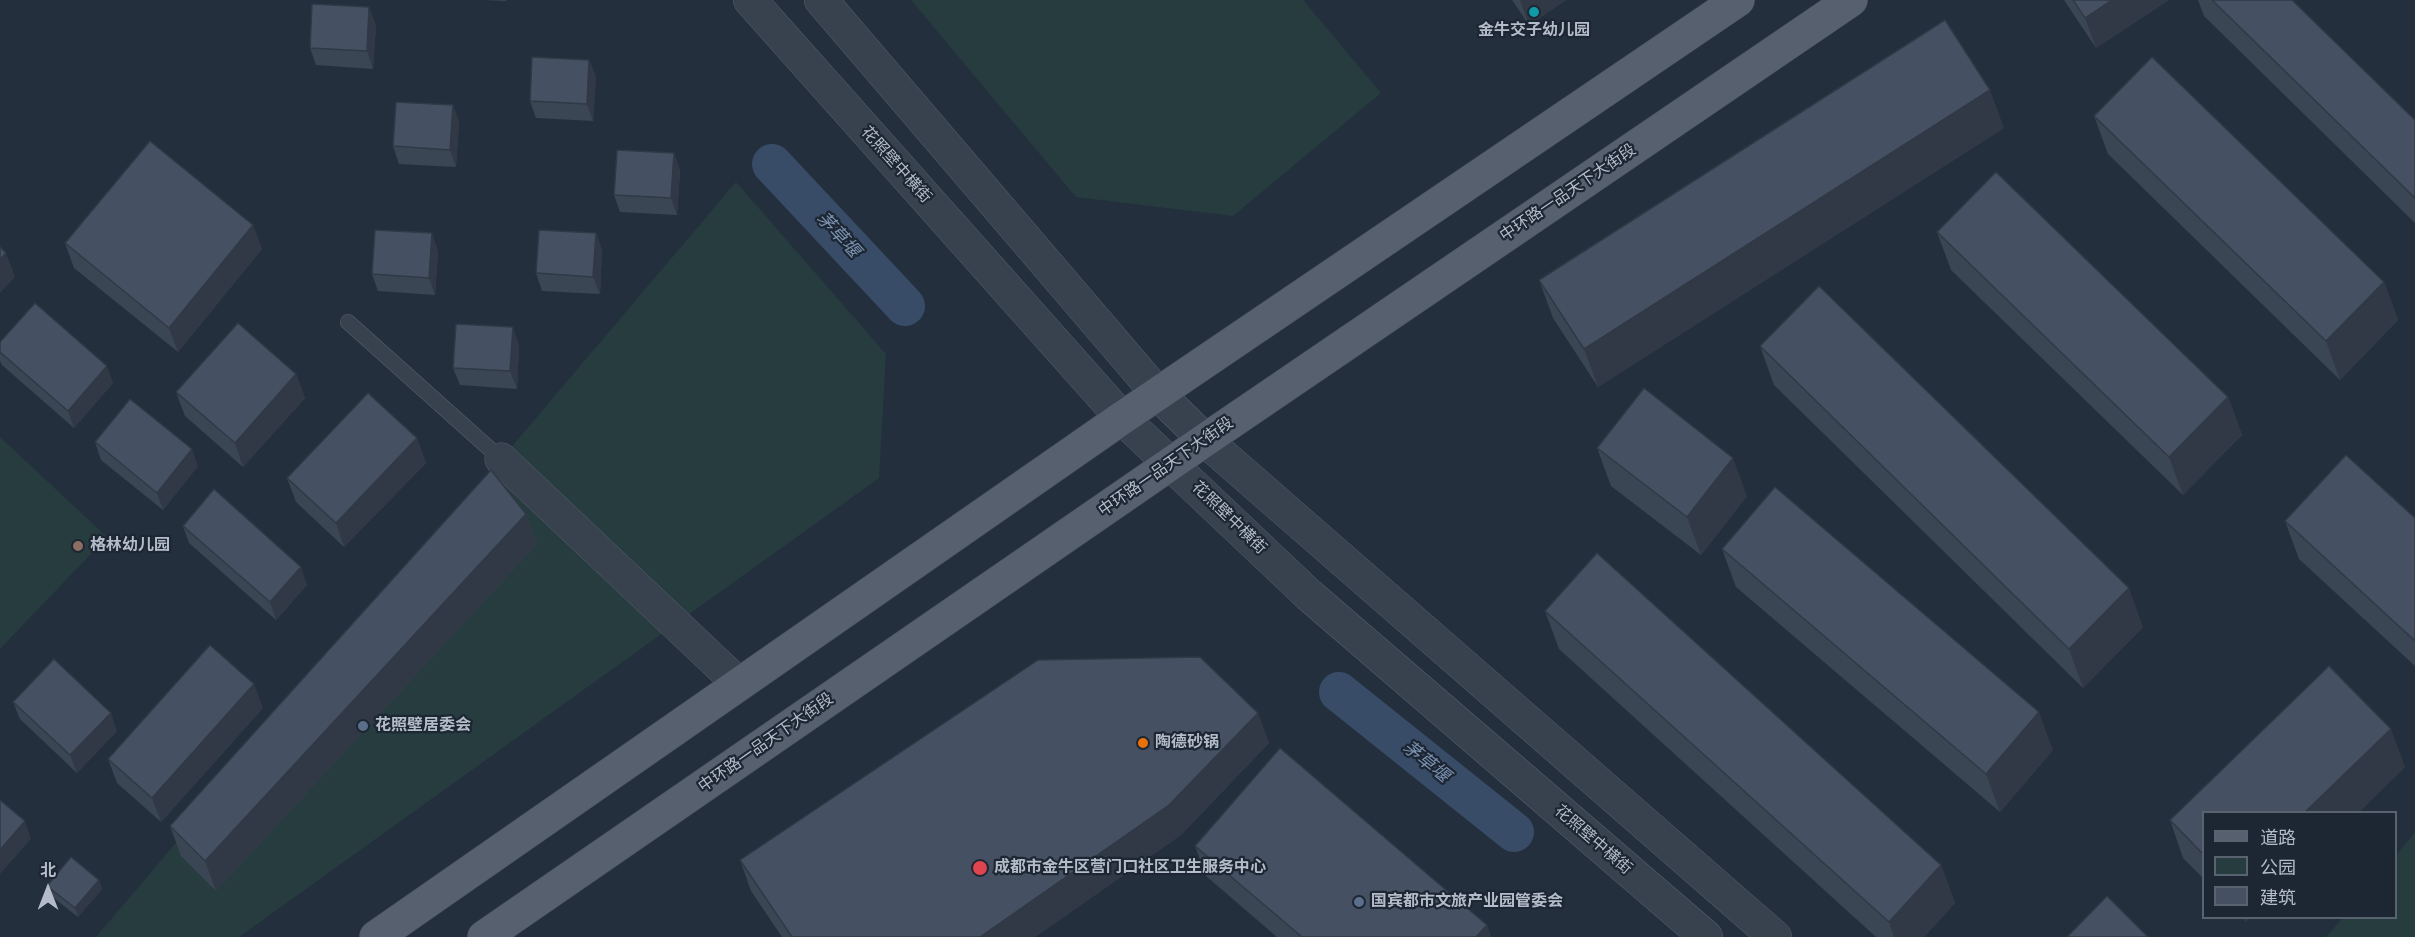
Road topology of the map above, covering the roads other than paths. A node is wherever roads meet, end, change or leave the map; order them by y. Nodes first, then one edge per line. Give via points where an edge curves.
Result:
1 (750, 0) edge
2 (821, 0) edge
3 (1738, 0) edge
4 (1851, 0) edge
5 (348, 322) dead end
6 (1158, 394) junction
7 (1122, 418) junction
8 (1205, 440) junction
9 (501, 459) joint
10 (1172, 464) junction
11 (740, 684) junction
12 (376, 937) edge
13 (484, 937) edge
14 (1706, 937) edge
15 (1775, 937) edge

1 - 7 street, 花照壁中横街
2 - 6 street
3 - 6 main road
4 - 8 main road, 中环路一品天下大街段
5 - 9 lane
6 - 7 main road
6 - 8 street
7 - 10 street, 花照壁中横街
7 - 11 main road
8 - 10 main road, 中环路一品天下大街段
8 - 15 street
9 - 11 street
10 - 13 main road, 中环路一品天下大街段
10 - 14 street, 花照壁中横街 via 1310,596
11 - 12 main road

